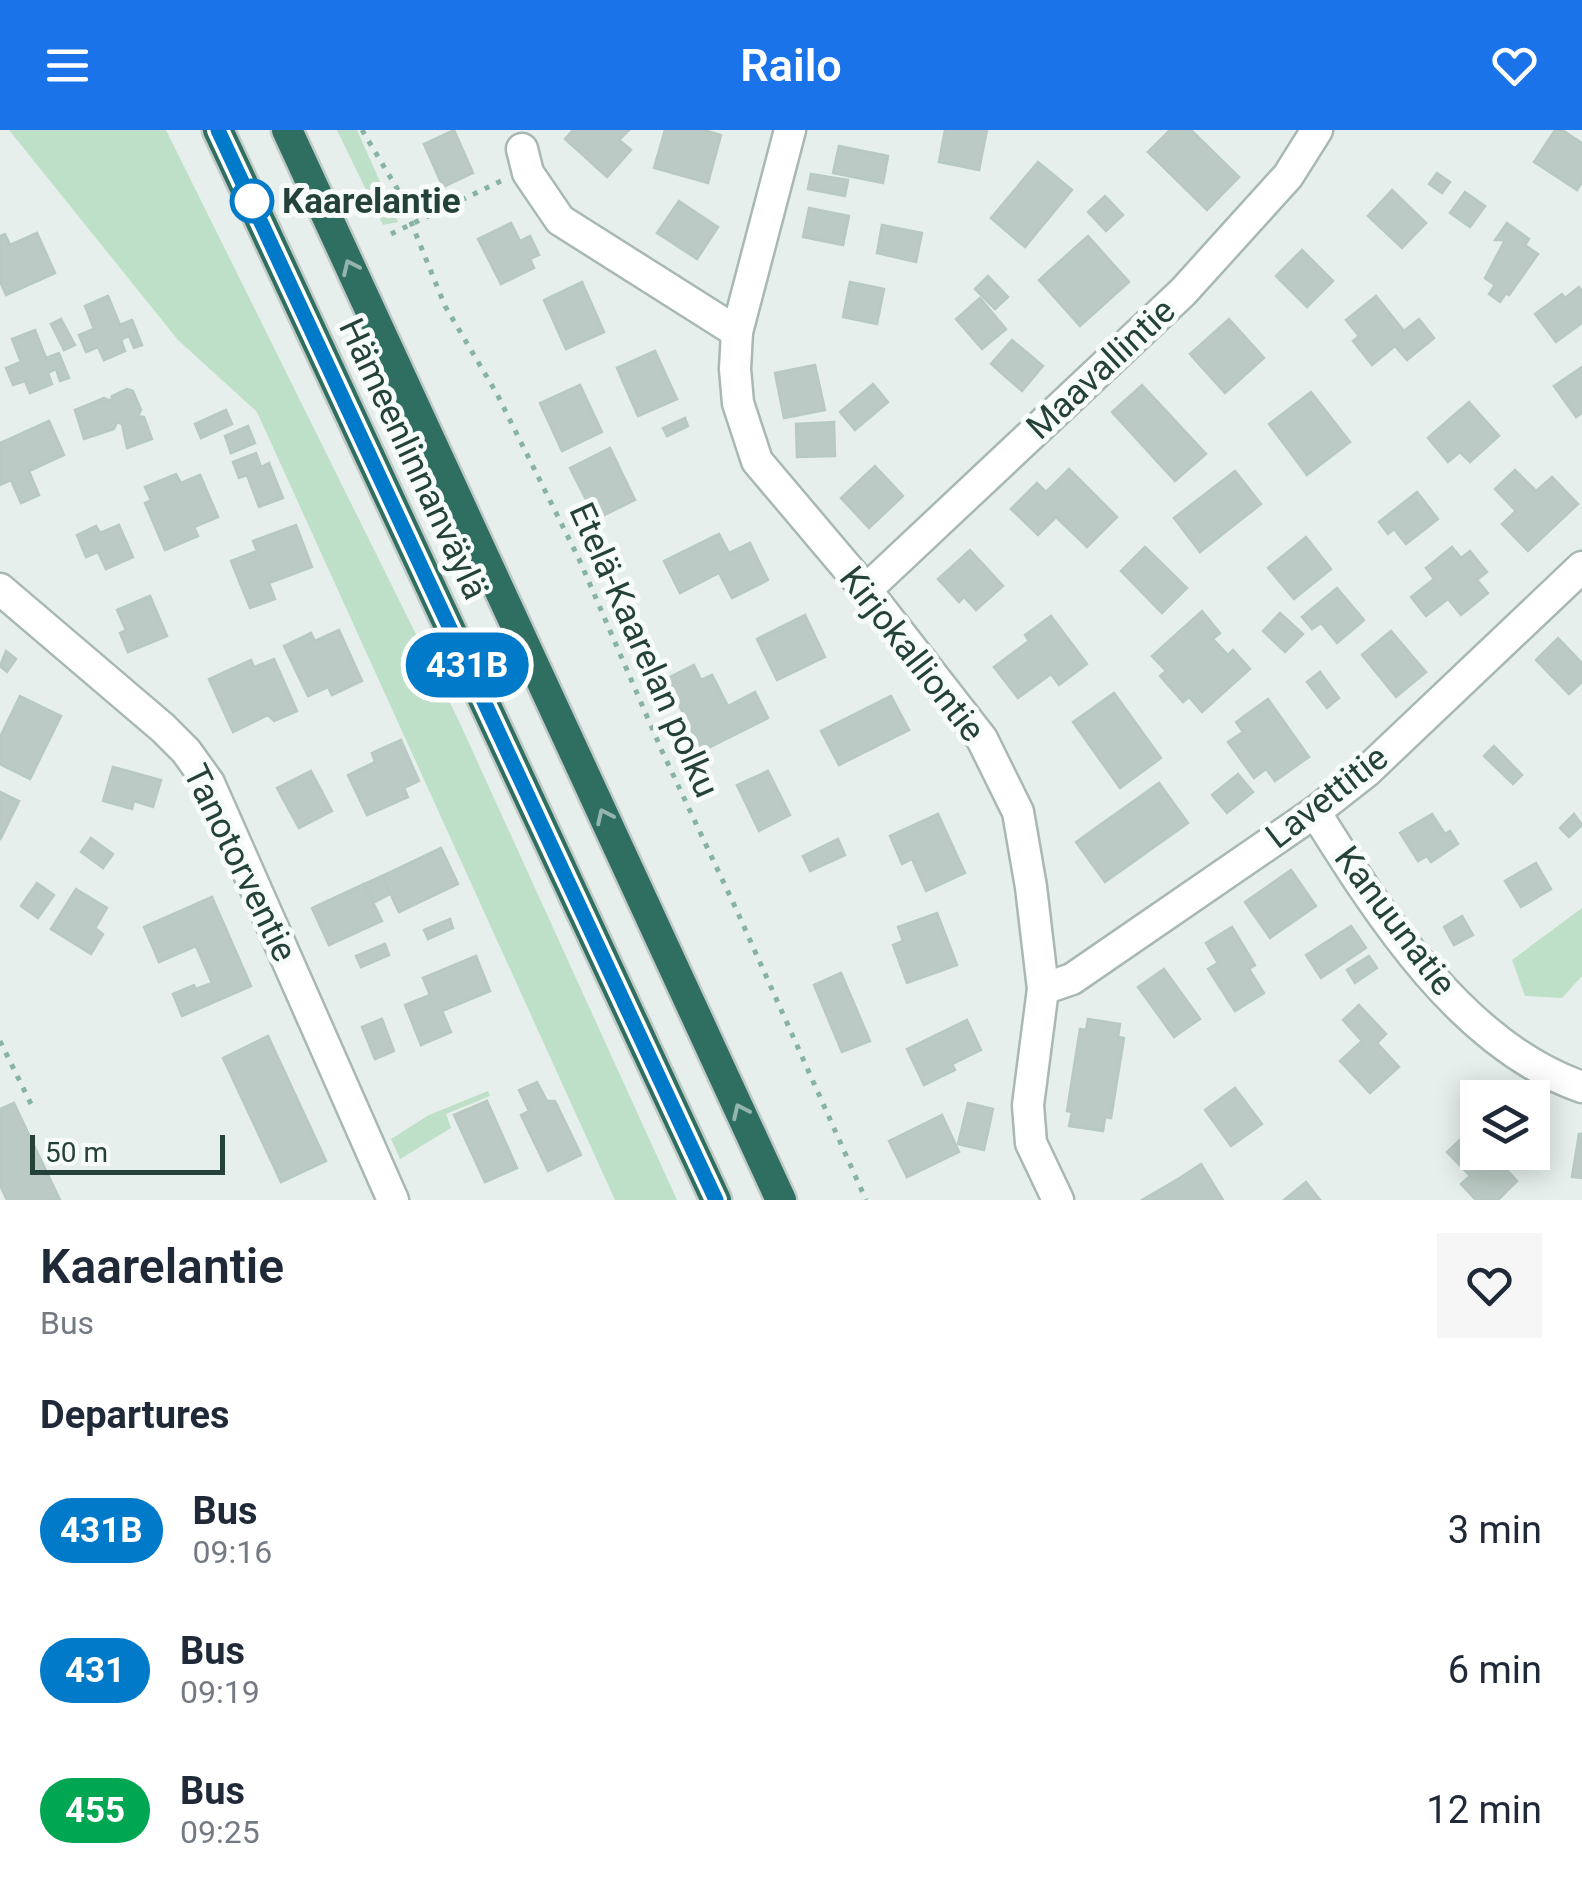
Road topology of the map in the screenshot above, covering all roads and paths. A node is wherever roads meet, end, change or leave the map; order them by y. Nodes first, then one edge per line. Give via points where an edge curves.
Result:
1 (218, 130) edge
2 (287, 130) edge
3 (362, 130) edge
4 (790, 130) edge
5 (1317, 130) edge
6 (525, 161) joint
7 (410, 223) junction
8 (391, 234) dead end
9 (737, 332) junction
10 (1582, 567) edge
11 (0, 589) edge
12 (866, 590) junction
13 (1316, 812) junction
14 (1042, 988) junction
15 (0, 1041) edge
16 (1582, 1087) edge
17 (33, 1108) dead end
18 (393, 1200) edge
19 (716, 1200) edge
20 (781, 1200) edge
21 (866, 1200) edge
22 (1058, 1200) edge

1 - 19 highway, Hämeenlinnanväylä
20 -> 2 highway, Hämeenlinnanväylä
3 - 7 path, Etelä-Kaarelan polku
4 - 9 street, Kirjokalliontie
5 - 12 street, Maavallintie via 1288,176 1183,292
6 - 7 path via 513,176
6 - 9 street via 560,220
7 - 8 path
7 - 21 path, Etelä-Kaarelan polku via 445,306 497,394 610,626
9 - 12 street, Kirjokalliontie via 738,403 758,462
10 - 13 street, Lavettitie
11 - 18 street, Tanotorventie via 163,728 209,783
12 - 14 street, Kirjokalliontie via 982,739 1018,812
13 - 14 street, Lavettitie via 1072,980
13 - 16 street, Kanuunatie via 1368,896 1439,987 1505,1045
14 - 22 street, Kirjokalliontie via 1028,1104 1031,1143
15 - 17 path

